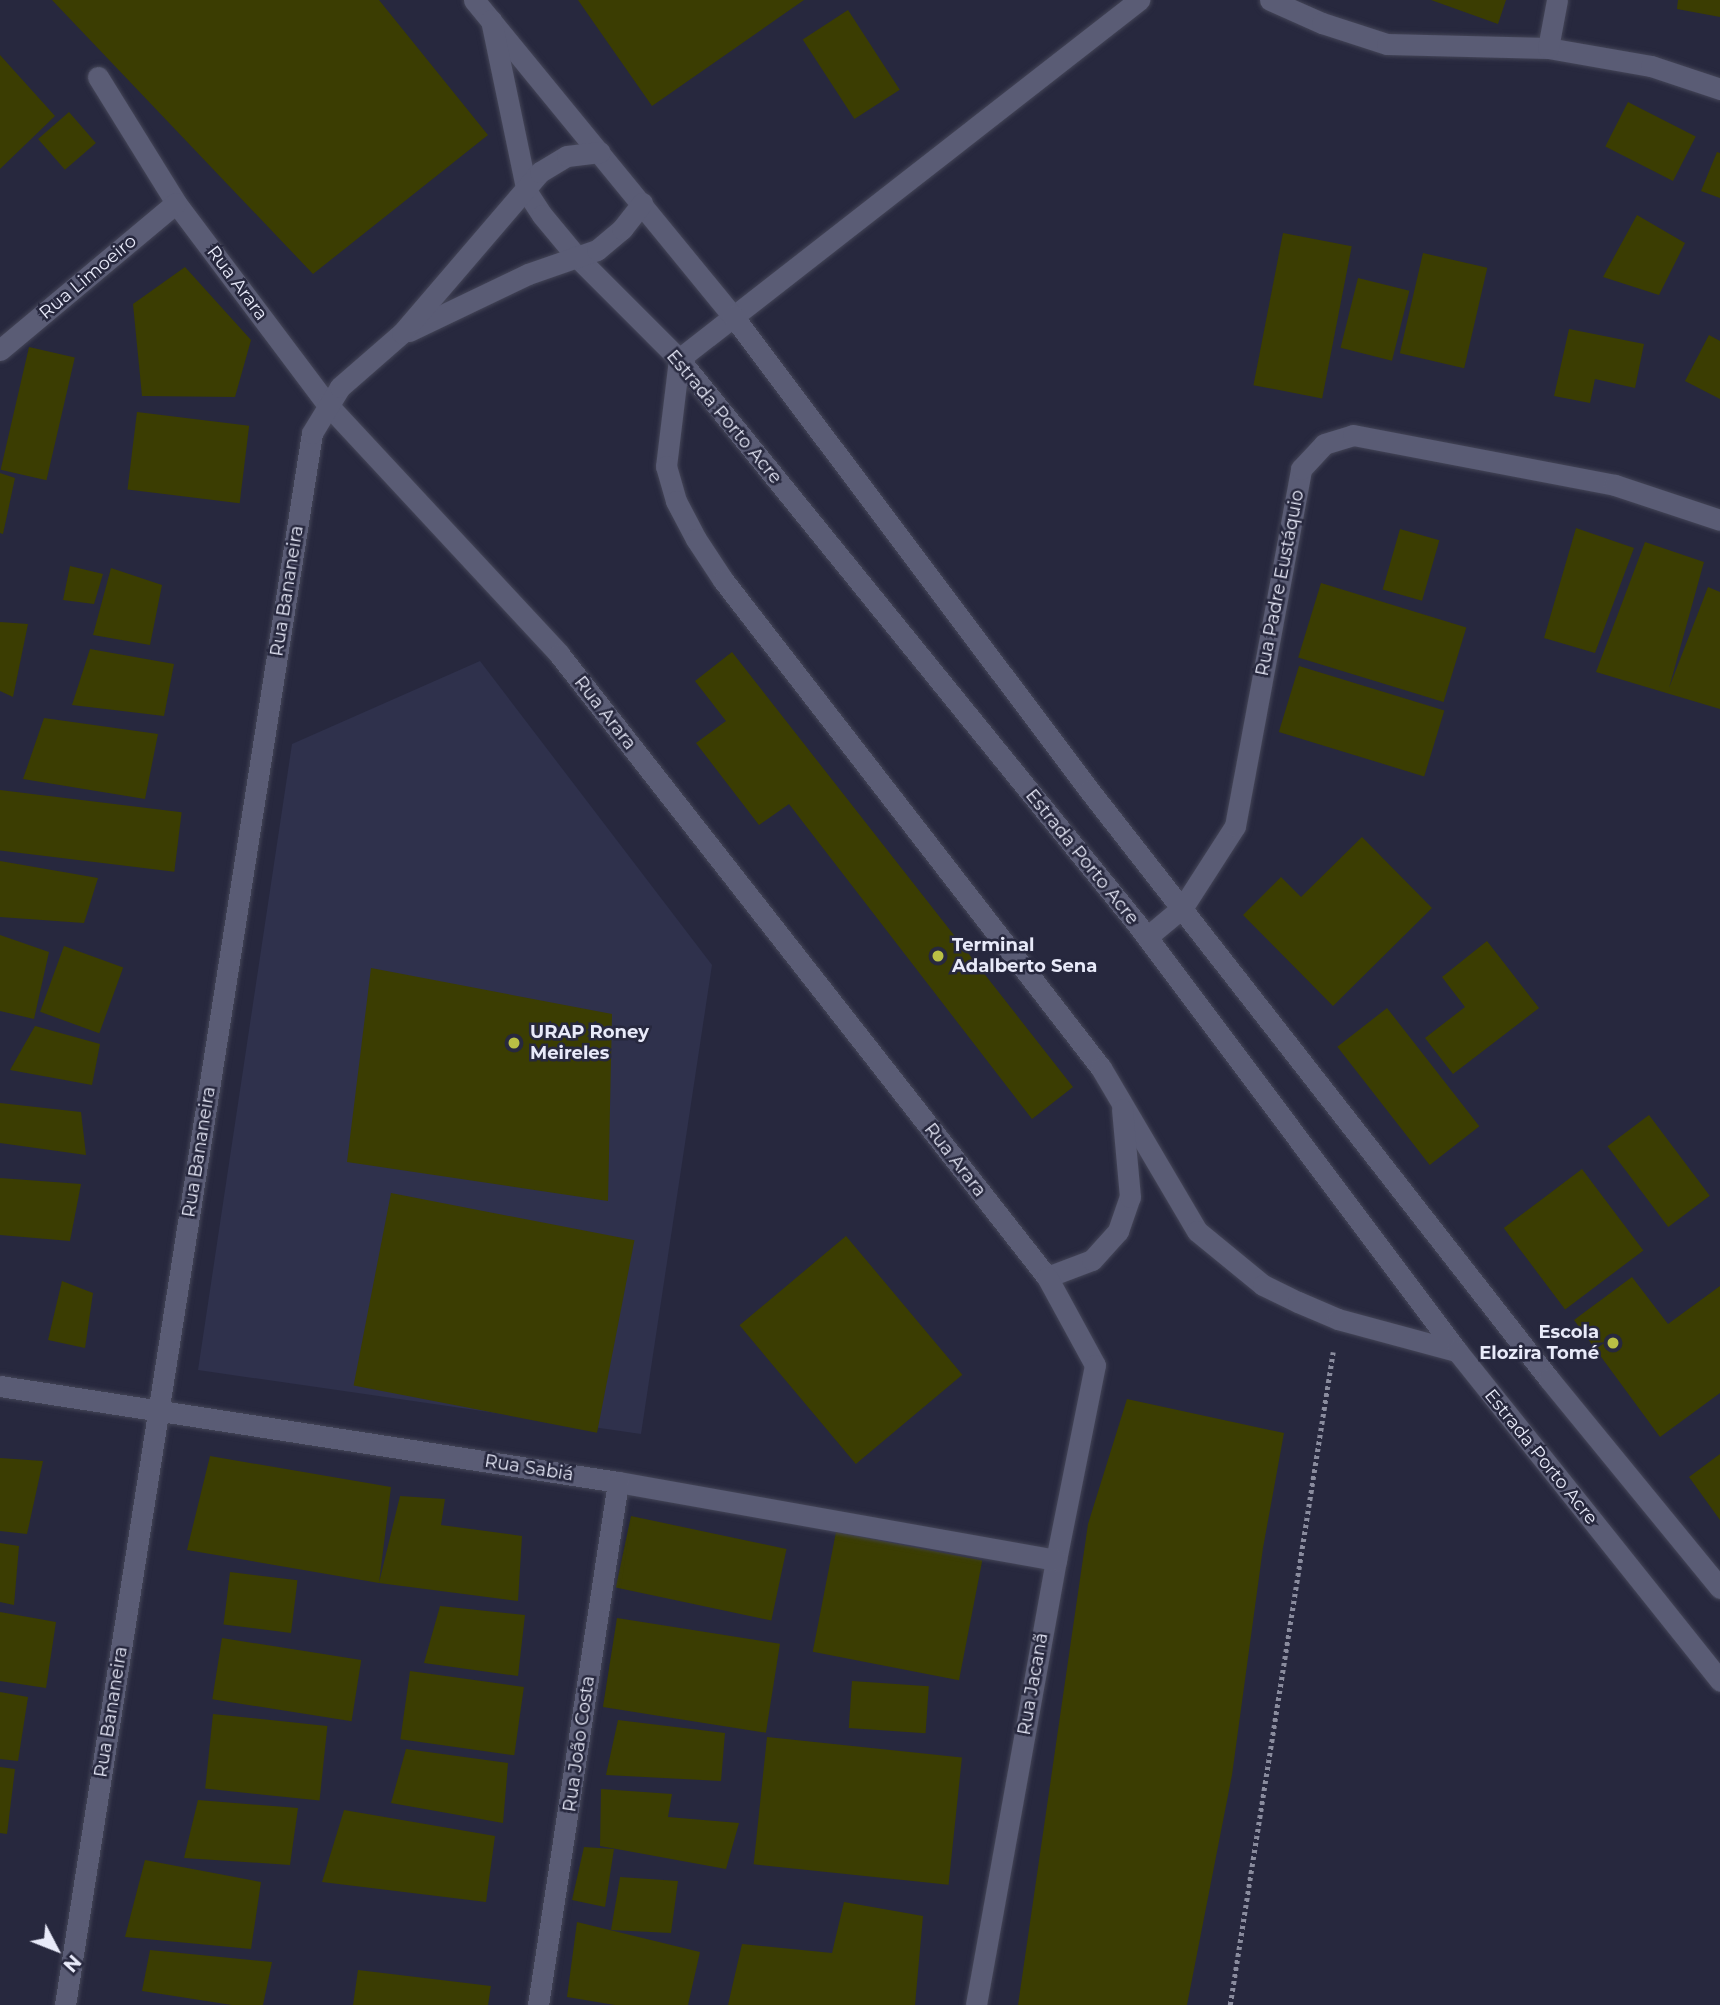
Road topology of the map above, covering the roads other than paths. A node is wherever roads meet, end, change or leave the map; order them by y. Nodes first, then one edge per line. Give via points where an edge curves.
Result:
1 (474, 0) edge
2 (1139, 0) edge
3 (1270, 0) edge
4 (1557, 0) edge
5 (491, 20) junction
6 (1548, 48) junction
7 (98, 76) dead end
8 (1720, 89) edge
9 (600, 152) junction
10 (527, 192) junction
11 (176, 203) junction
12 (642, 203) junction
13 (576, 256) junction
14 (733, 316) junction
15 (402, 333) junction
16 (0, 350) edge
17 (678, 359) junction
18 (327, 404) junction
19 (1720, 520) edge
20 (1183, 907) junction
21 (1147, 937) junction
22 (1121, 1100) junction
23 (1047, 1277) junction
24 (1457, 1351) junction
25 (1095, 1365) joint
26 (0, 1386) edge
27 (158, 1410) junction
28 (618, 1482) junction
29 (1056, 1560) junction
30 (1720, 1588) edge
31 (1720, 1681) edge
32 (65, 2005) edge
33 (538, 2005) edge
34 (976, 2005) edge

1 - 5 street, Estrada Porto Acre
2 - 14 street
3 - 6 street via 1387,44
4 - 6 street
5 - 9 street, Estrada Porto Acre
5 - 10 street, Estrada Porto Acre
6 - 8 street via 1651,66
7 - 11 street, Rua Arara
9 - 10 street via 567,156 540,172
9 - 12 street, Estrada Porto Acre
10 - 13 street, Estrada Porto Acre
10 - 15 street, Rua Bananeira
11 - 16 street, Rua Limoeiro
11 - 18 street, Rua Arara
12 - 13 street via 622,229 597,250
12 - 14 street, Estrada Porto Acre
13 - 15 street, Rua Bananeira
13 - 17 street, Estrada Porto Acre
14 - 17 street
14 - 20 street, Estrada Porto Acre via 983,651
15 - 18 street, Rua Bananeira
17 - 21 street, Estrada Porto Acre
17 - 22 street via 666,466 676,501 696,539
18 - 23 street, Rua Arara via 559,654
18 - 27 street, Rua Bananeira via 312,433
19 - 20 street, Rua Padre Eustáquio via 1589,480 1353,435 1324,444 1301,469 1235,827
20 - 21 street, Rua Padre Eustáquio
20 - 30 street, Estrada Porto Acre via 1549,1379
21 - 24 street, Estrada Porto Acre
22 - 23 street via 1130,1197 1118,1231 1092,1260
22 - 24 street via 1197,1231 1263,1285 1338,1319
23 - 25 street, Rua Arara
24 - 31 street, Estrada Porto Acre
25 - 29 street, Rua Jacanã
26 - 27 street, Rua Sabiá
27 - 28 street, Rua Sabiá
27 - 32 street, Rua Bananeira
28 - 29 street, Rua Sabiá
28 - 33 street, Rua João Costa
29 - 34 street, Rua Jacanã

